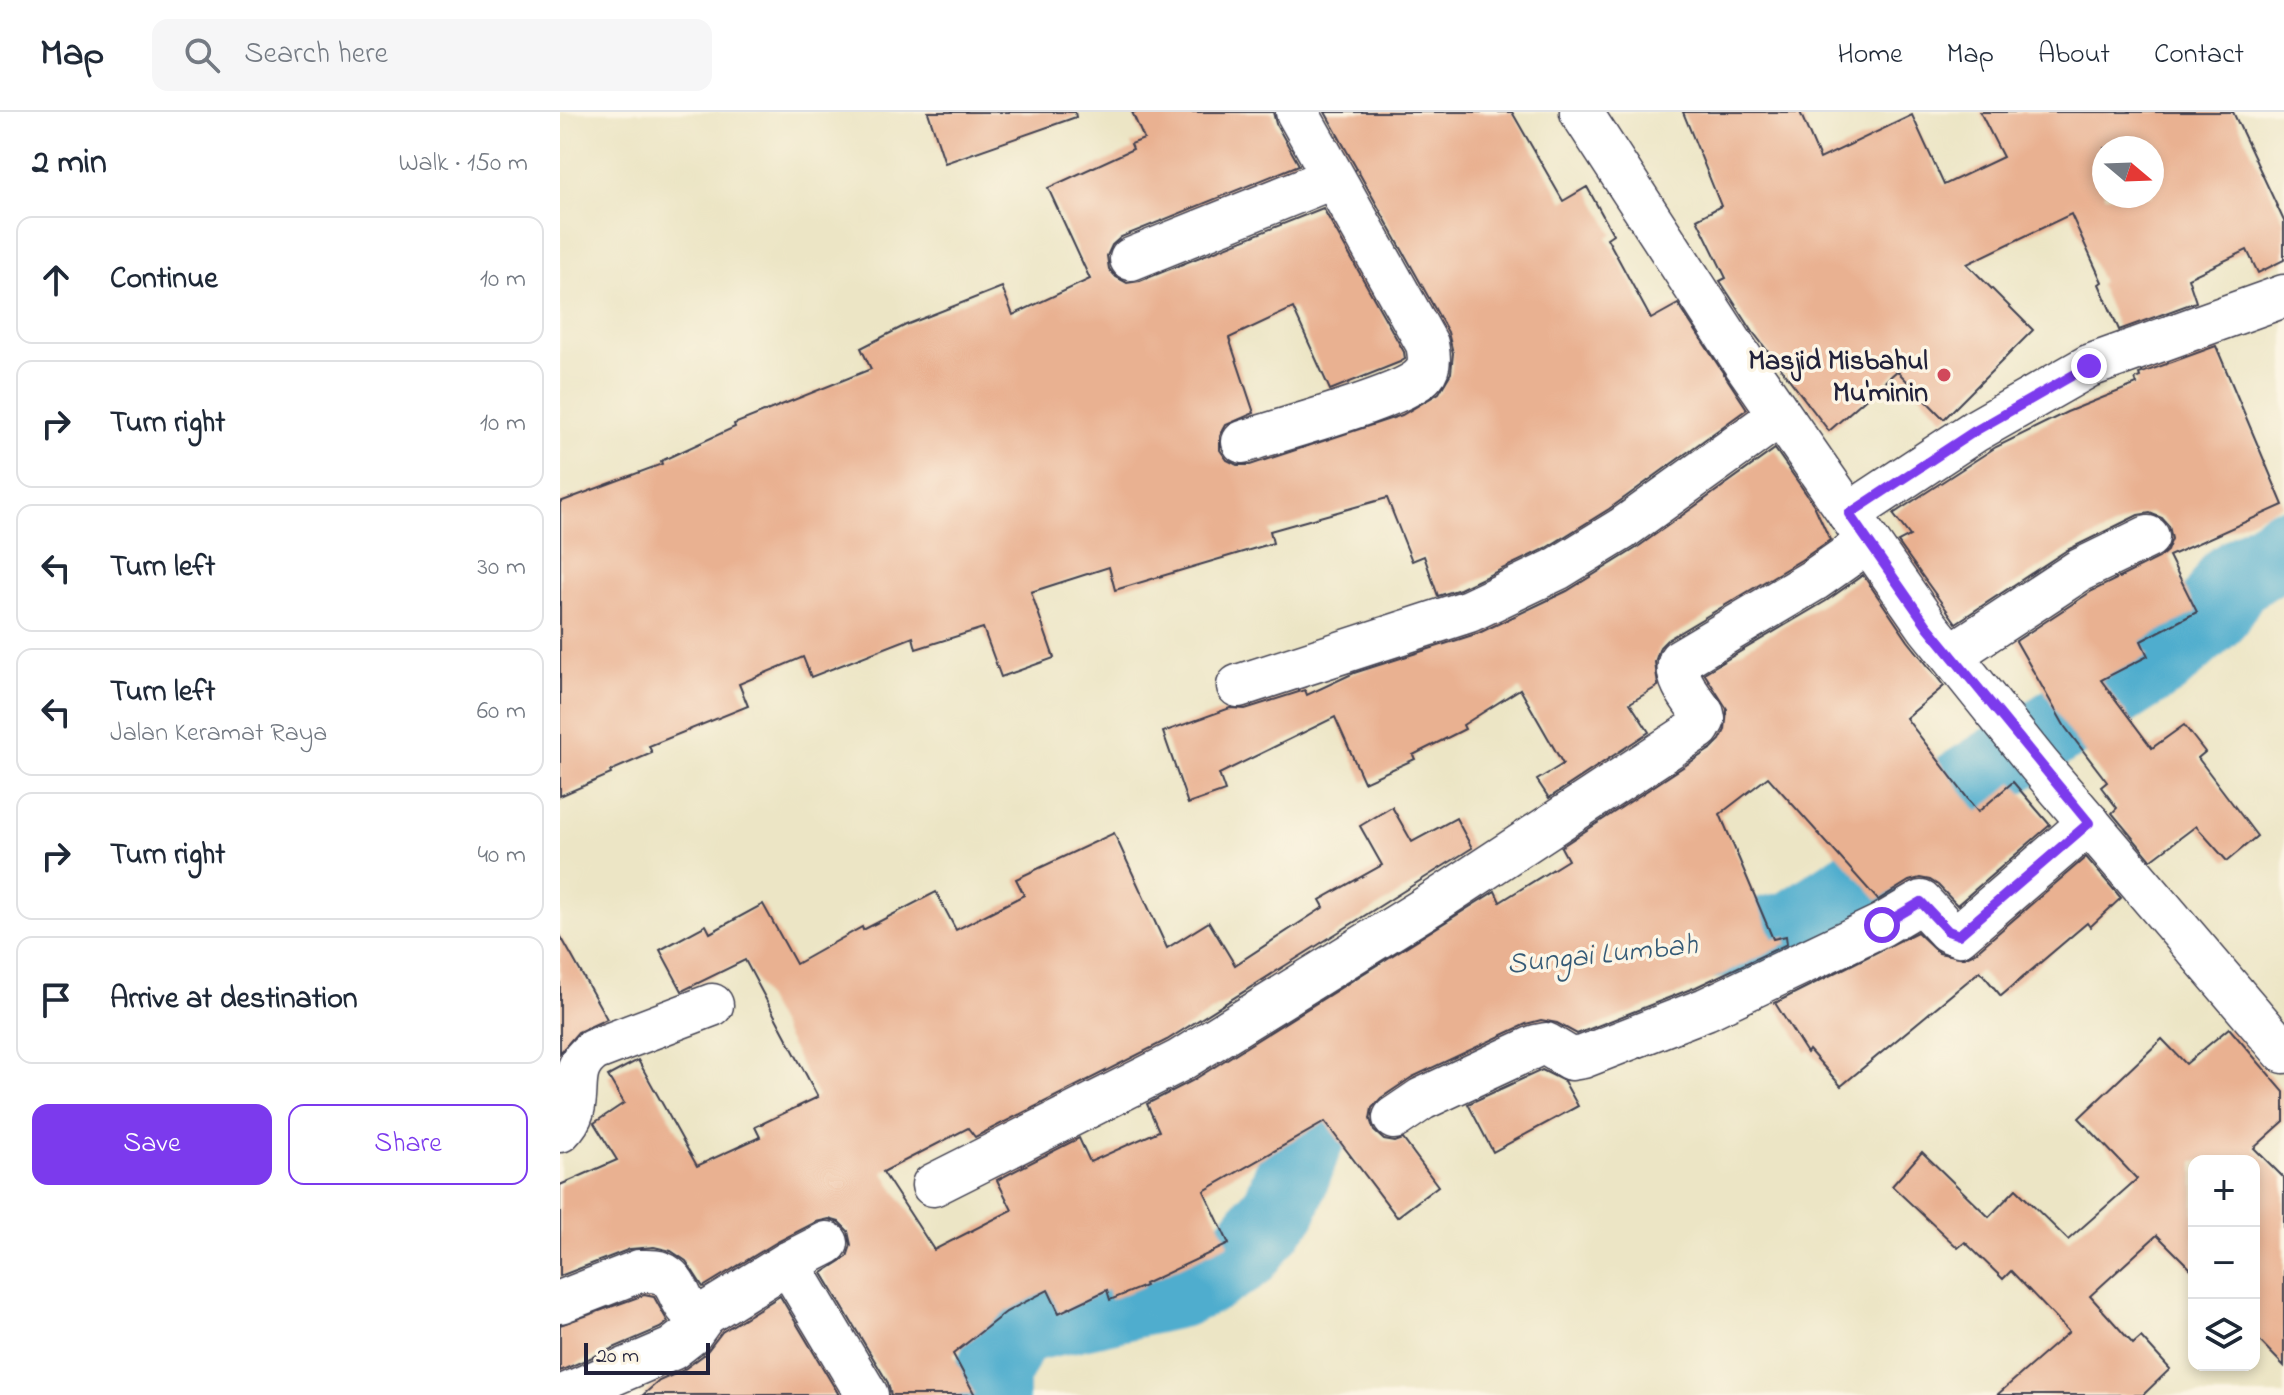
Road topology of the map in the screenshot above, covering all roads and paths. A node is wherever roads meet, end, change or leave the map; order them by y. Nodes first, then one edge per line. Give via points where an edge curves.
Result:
1 (1297, 112) edge
2 (1581, 112) edge
3 (1332, 178) junction
4 (1131, 259) dead end
5 (2284, 296) edge
6 (1780, 415) junction
7 (1243, 442) dead end
8 (1859, 528) junction
9 (2148, 537) dead end
10 (1951, 655) junction
11 (1238, 686) dead end
12 (2089, 823) junction
13 (712, 1005) dead end
14 (2284, 1052) edge
15 (1394, 1118) dead end
16 (560, 1131) edge
17 (933, 1185) dead end
18 (827, 1243) dead end
19 (788, 1263) junction
20 (560, 1302) edge
21 (705, 1314) junction
22 (565, 1395) edge
23 (867, 1395) edge

1 - 3 street
2 - 6 street
3 - 4 street
3 - 7 street via 1427,344 1429,363 1425,374 1394,393
5 - 8 street via 2089,366 1975,431
6 - 8 street
6 - 11 street via 1622,529 1557,569 1469,611
8 - 10 street
8 - 17 street via 1814,580 1680,660 1679,676 1703,714 1699,728 1179,1061
9 - 10 street via 2080,570
10 - 12 street
12 - 14 street
12 - 15 street via 1959,935 1948,931 1921,902 1706,1009 1583,1057 1571,1059 1546,1044 1536,1046 1422,1099
13 - 16 street via 581,1059 574,1071 573,1113
18 - 19 street
19 - 21 street
19 - 23 street
20 - 21 street via 639,1271 653,1271 675,1285 684,1306
21 - 22 street via 672,1349

